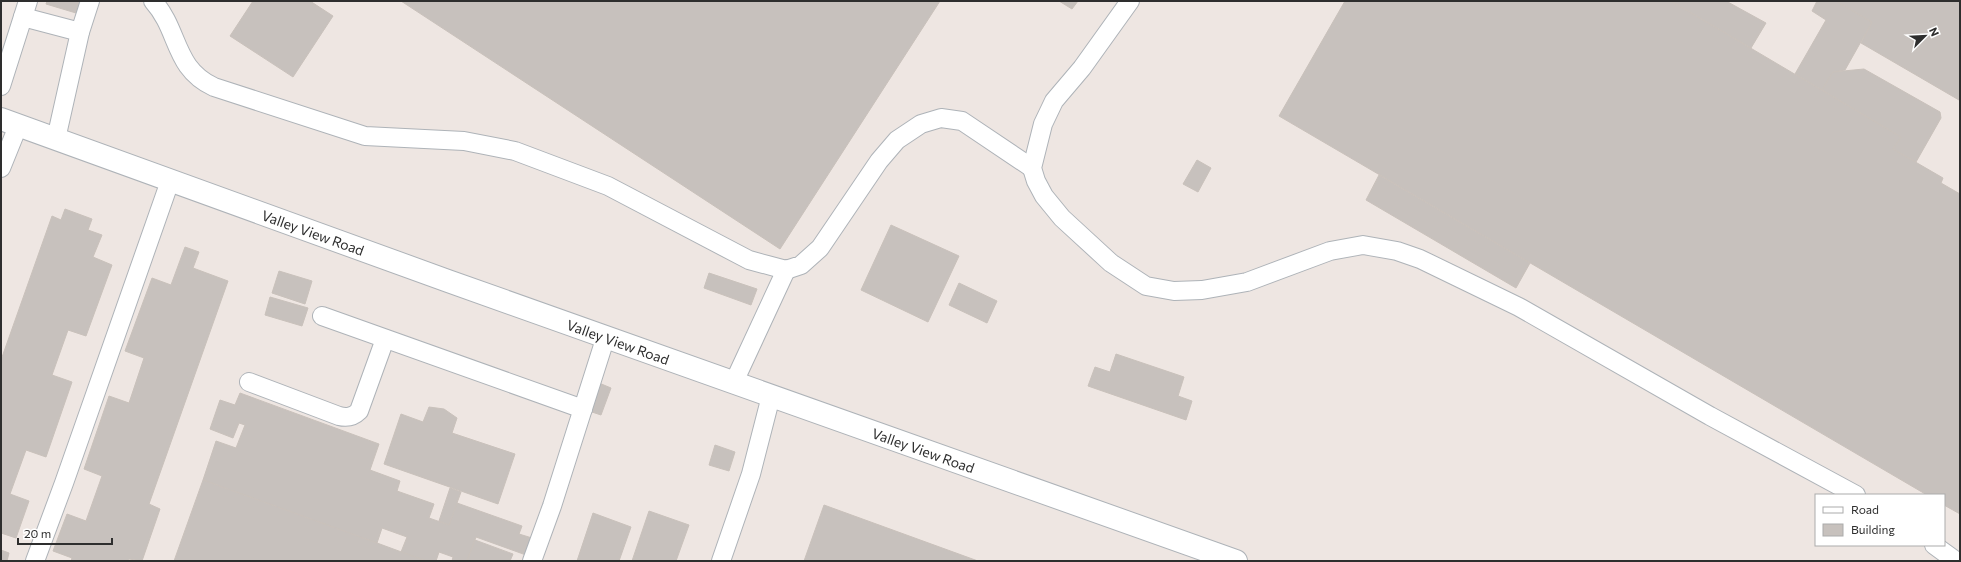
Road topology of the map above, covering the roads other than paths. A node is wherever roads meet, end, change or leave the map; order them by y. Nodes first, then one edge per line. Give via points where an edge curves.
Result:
1 (90, 1) edge
2 (153, 1) edge
3 (1130, 1) edge
4 (25, 9) edge
5 (80, 32) junction
6 (1, 86) edge
7 (10, 123) edge
8 (56, 139) junction
9 (1, 168) edge
10 (1032, 168) junction
11 (170, 181) junction
12 (786, 270) junction
13 (322, 316) dead end
14 (606, 336) junction
15 (385, 339) junction
16 (249, 382) dead end
17 (734, 382) junction
18 (771, 396) junction
19 (583, 409) junction
20 (1854, 494) edge
21 (1935, 546) edge
22 (35, 561) edge
23 (532, 561) edge
24 (721, 561) edge
25 (1236, 561) edge
26 (1956, 561) edge

1 - 5 lane
2 - 12 lane via 162,11 192,72 203,82 214,87 365,136 464,141 515,151 608,186 749,260
3 - 10 lane via 1082,68 1054,101 1043,124
4 - 5 lane
4 - 6 lane
5 - 8 lane
7 - 8 street, Valley View Road
7 - 9 lane
8 - 11 street, Valley View Road
10 - 12 lane via 962,121 941,118 921,124 897,140 880,160 820,248 801,265
10 - 20 lane via 1044,196 1062,218 1111,263 1146,286 1174,291 1202,290 1247,282 1330,251 1363,245 1397,251 1420,259 1518,307
11 - 14 street, Valley View Road
11 - 22 lane
12 - 17 lane
13 - 15 lane
14 - 17 street, Valley View Road
14 - 19 lane
15 - 16 lane via 359,411 353,416 339,416
15 - 19 lane
17 - 18 street, Valley View Road
18 - 24 lane via 751,474
18 - 25 street, Valley View Road
19 - 23 lane
21 - 26 lane

